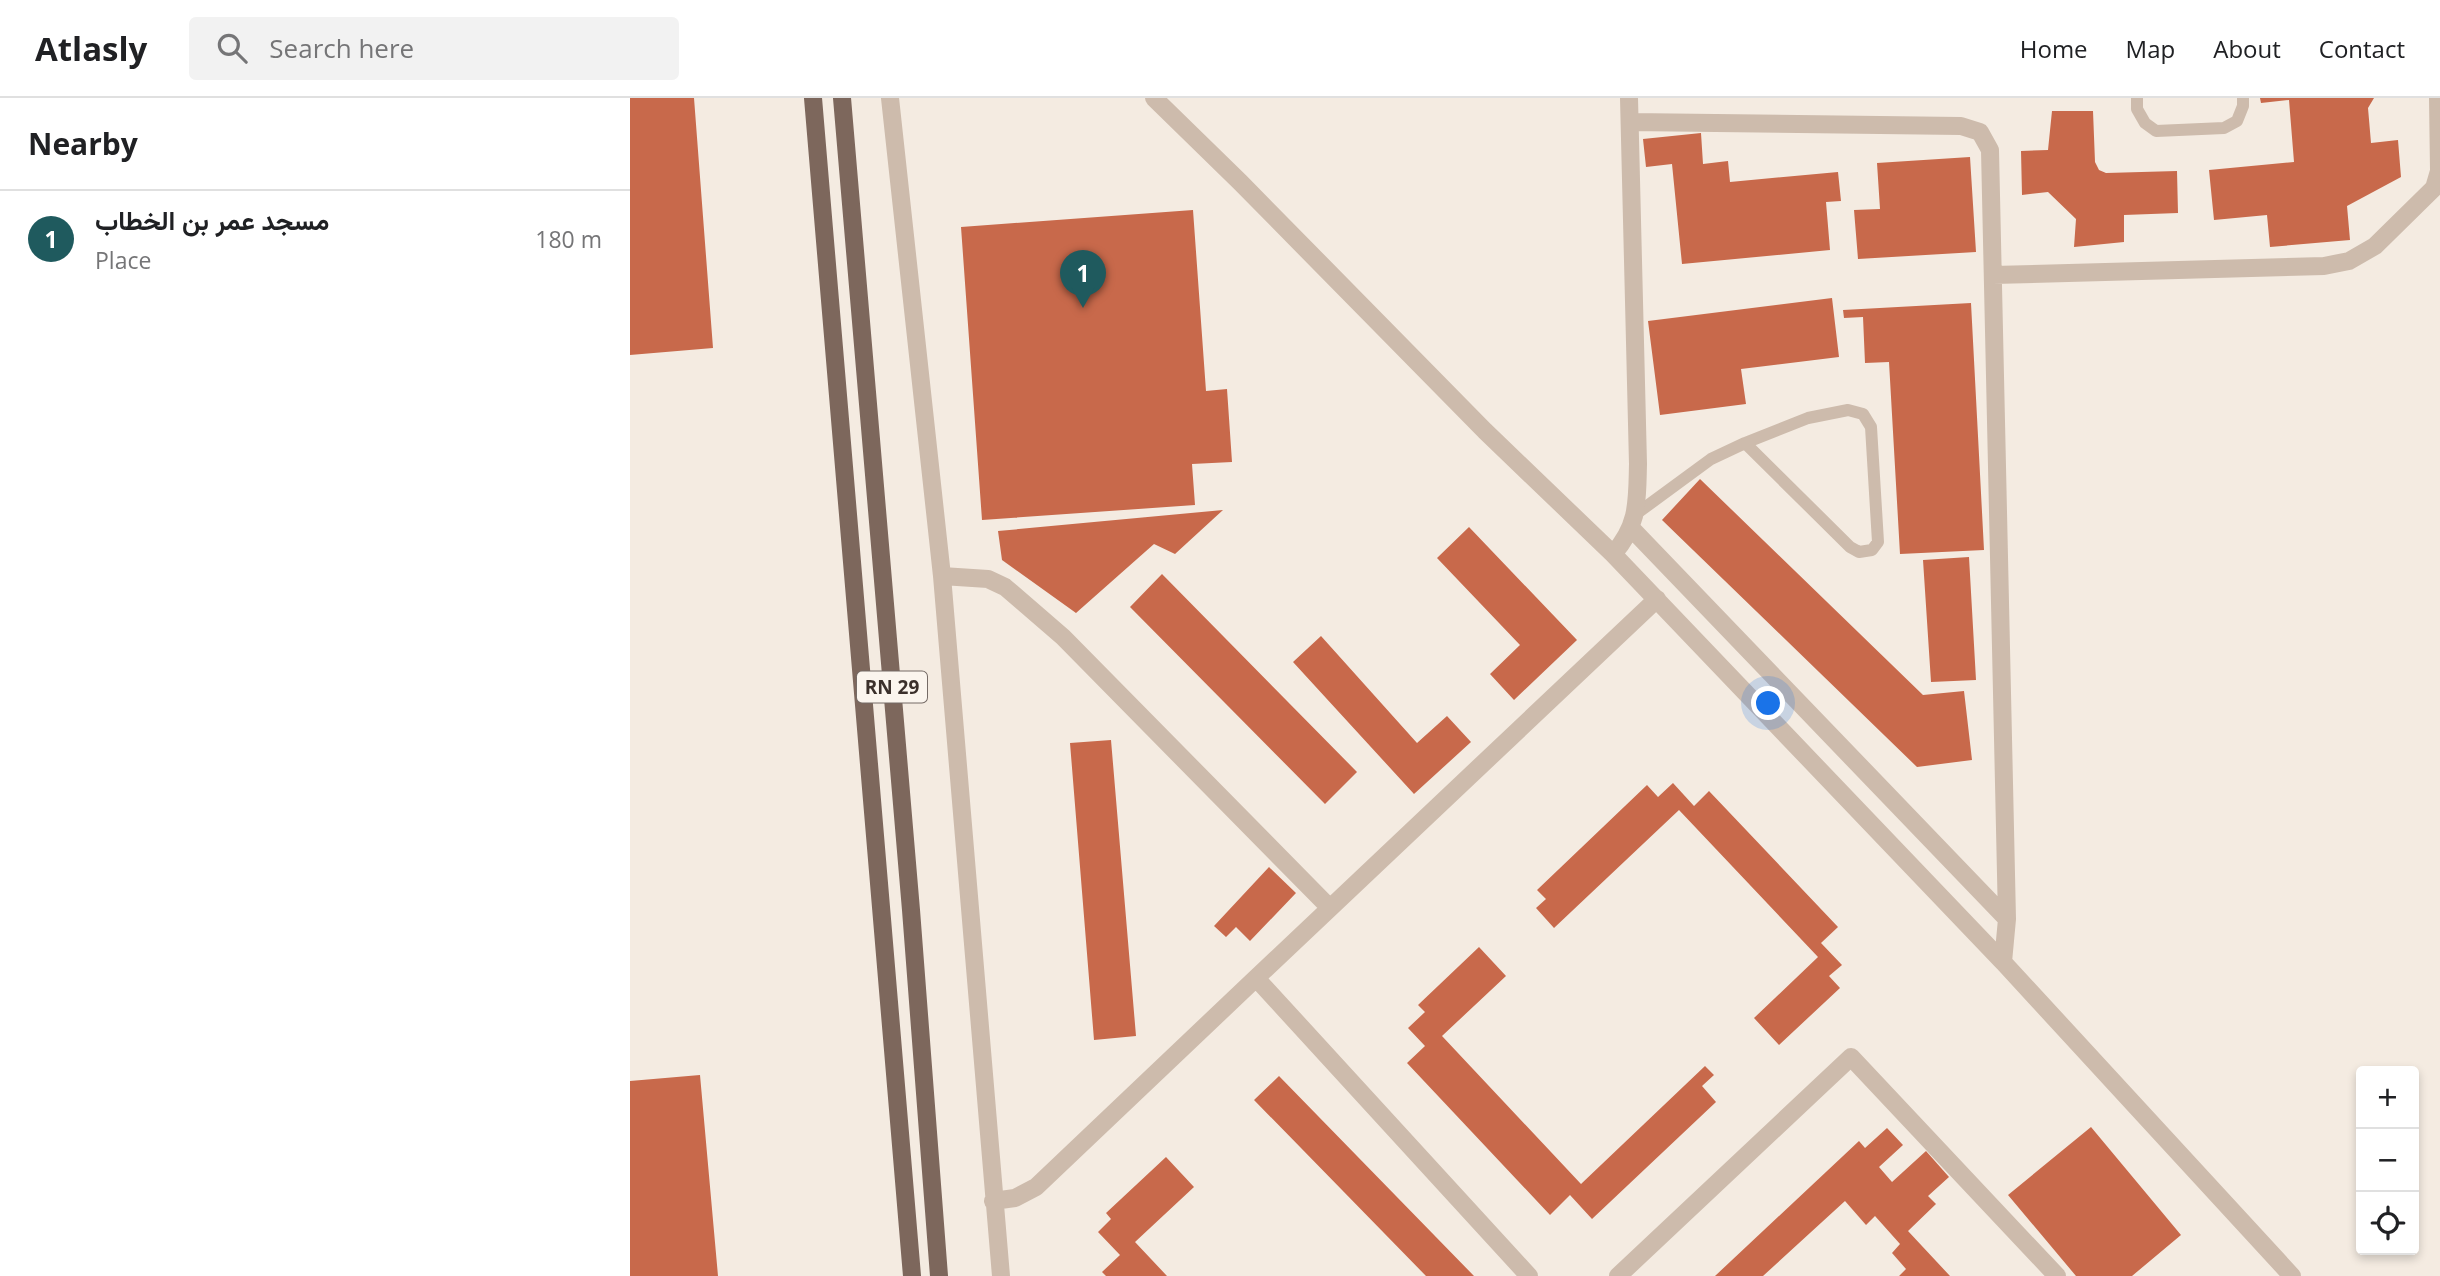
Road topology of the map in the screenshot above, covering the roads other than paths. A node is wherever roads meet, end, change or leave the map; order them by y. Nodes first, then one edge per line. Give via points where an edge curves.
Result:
1 (813, 98) edge
2 (842, 98) edge
3 (890, 98) edge
4 (1154, 98) edge
5 (1629, 98) edge
6 (2137, 98) edge
7 (2243, 98) edge
8 (2438, 98) edge
9 (1630, 122) junction
10 (1993, 275) junction
11 (1745, 443) junction
12 (1634, 521) junction
13 (1613, 554) junction
14 (942, 576) junction
15 (1657, 599) junction
16 (1331, 908) junction
17 (2007, 919) junction
18 (2003, 962) junction
19 (1256, 978) junction
20 (993, 1201) junction
21 (912, 1276) edge
22 (939, 1276) edge
23 (1001, 1276) edge
24 (1529, 1276) edge
25 (1618, 1276) edge
26 (2057, 1276) edge
27 (2292, 1276) edge

1 - 21 main road
2 - 22 main road, RN 29
3 - 14 street
4 - 13 street
5 - 9 street
6 - 7 lane via 2145,123 2156,131 2224,128 2237,121
8 - 10 street via 2439,171 2434,188 2375,246 2349,261 2324,266
9 - 10 street via 1961,126 1980,132 1990,150
9 - 12 street via 1638,451
10 - 17 street
11 - 11 lane via 1808,418 1848,410 1863,414 1871,428 1878,542 1872,550 1859,552 1850,547
11 - 12 lane via 1711,459
12 - 13 street
12 - 17 street
13 - 15 street
14 - 16 street via 988,579 1005,587 1063,637
14 - 20 street
15 - 16 street
15 - 18 street
16 - 19 street
17 - 18 street
18 - 27 street
19 - 20 street via 1036,1188
19 - 24 street
20 - 23 street
25 - 26 street via 1851,1056

